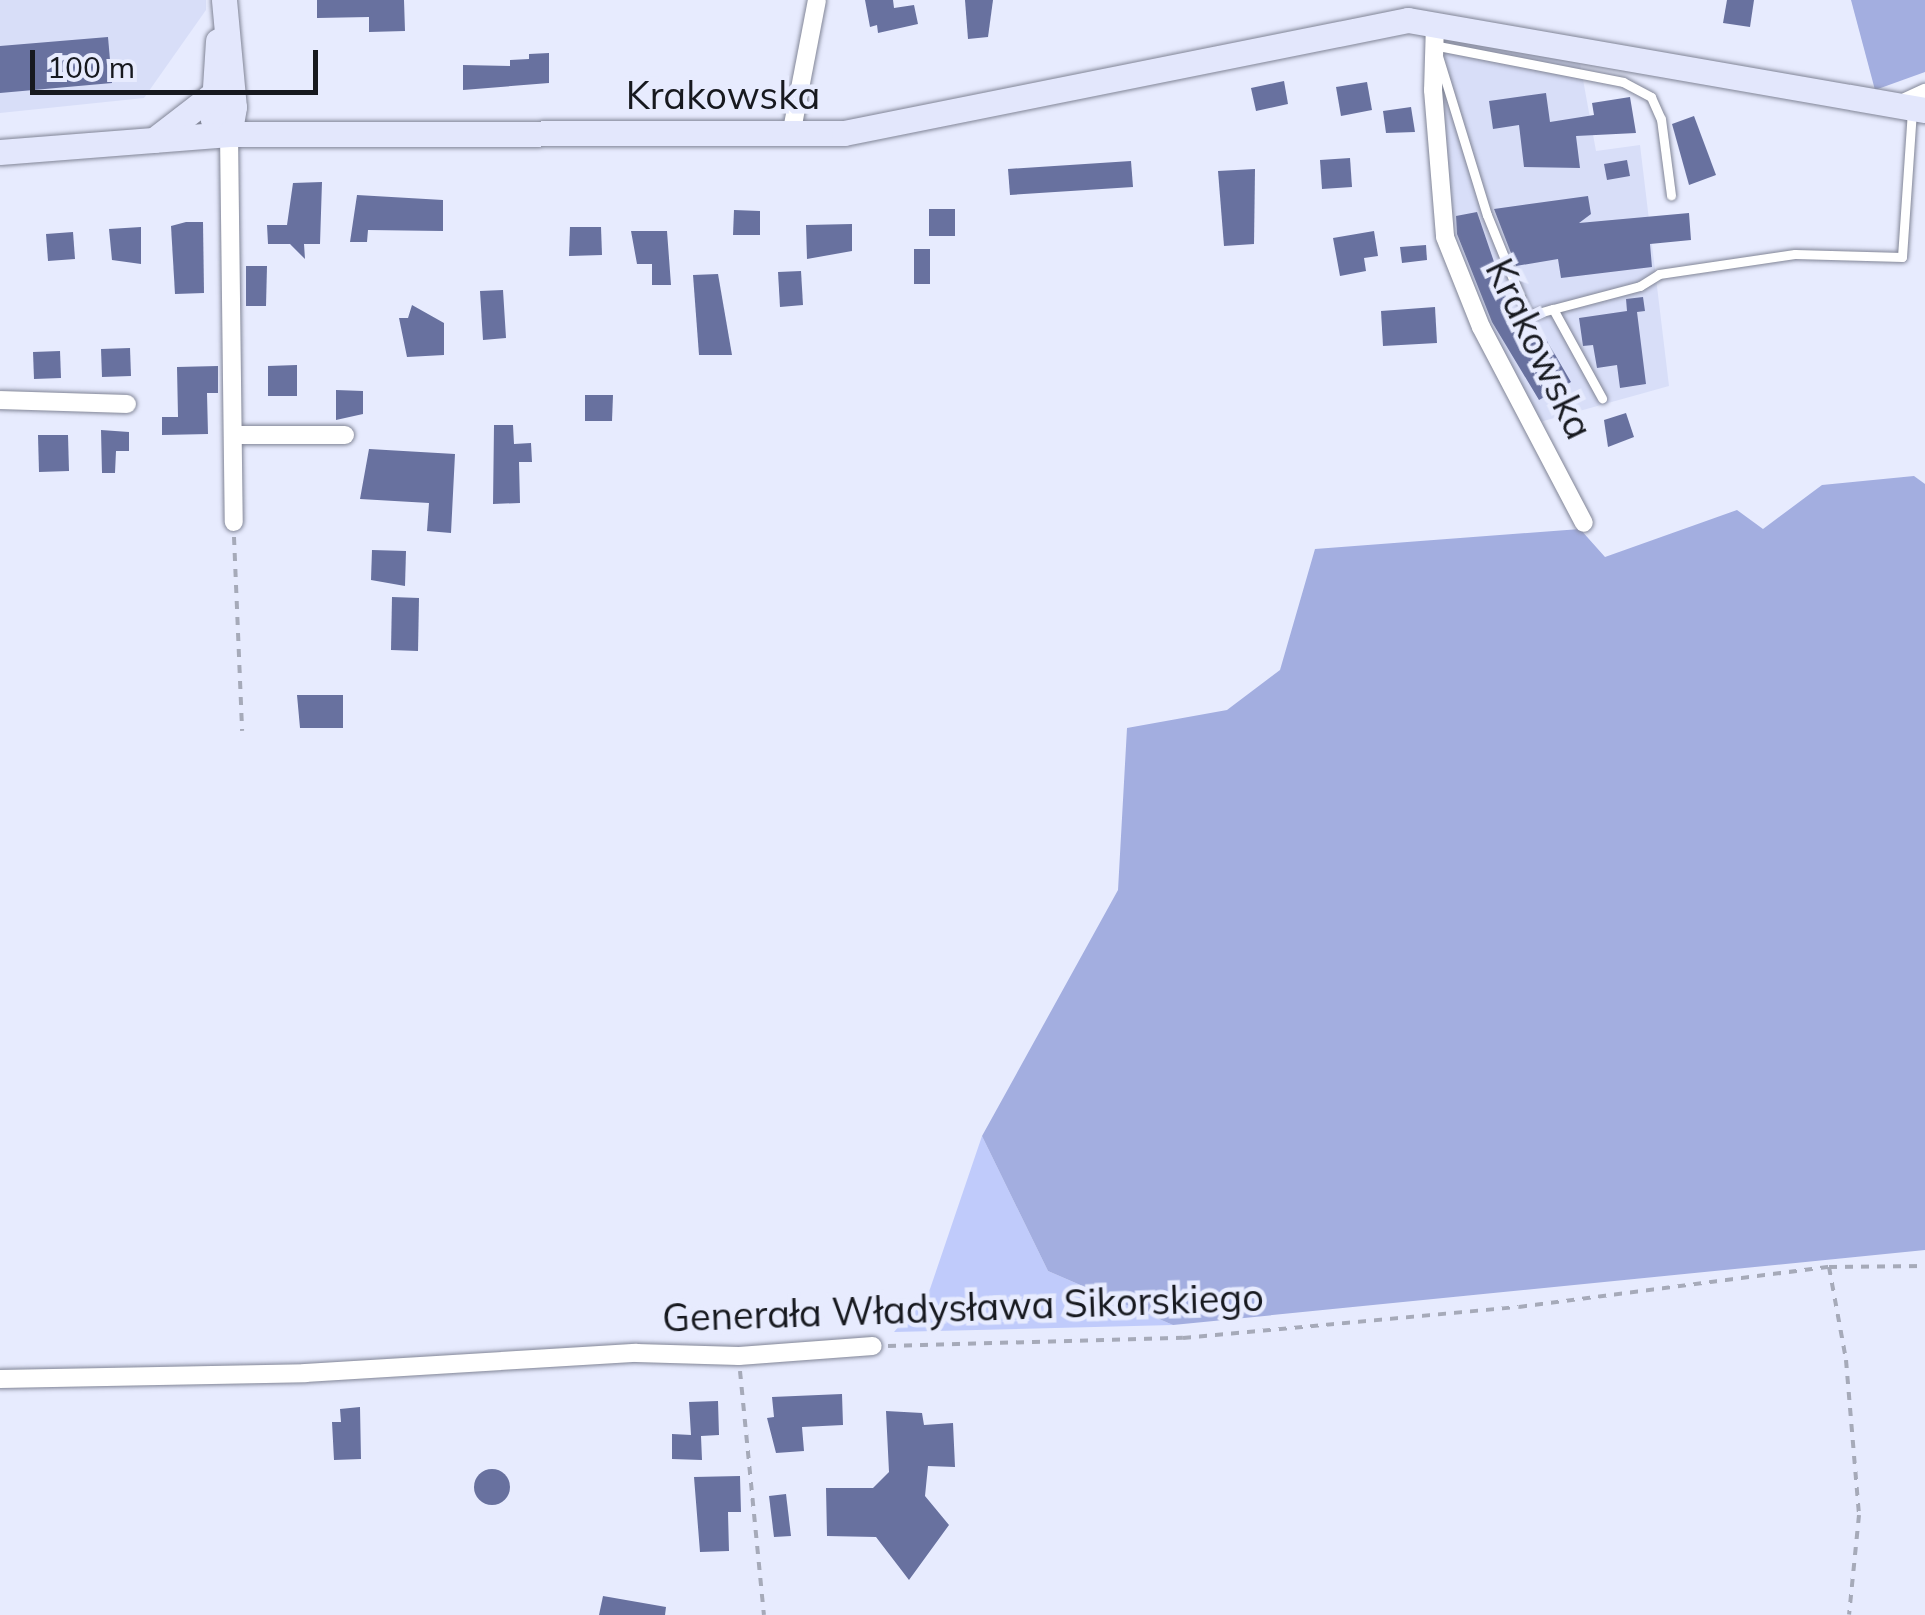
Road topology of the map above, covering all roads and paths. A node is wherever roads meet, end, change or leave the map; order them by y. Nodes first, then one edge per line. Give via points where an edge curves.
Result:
1 (817, 0) edge
2 (224, 7) edge
3 (1410, 10) edge
4 (1434, 34) junction
5 (223, 101) junction
6 (1915, 104) edge
7 (241, 134) junction
8 (790, 135) junction
9 (154, 140) junction
10 (0, 152) edge
11 (1671, 195) dead end
12 (1553, 309) junction
13 (1602, 398) dead end
14 (0, 400) edge
15 (127, 404) dead end
16 (234, 435) junction
17 (345, 435) dead end
18 (234, 522) joint
19 (1584, 523) dead end
20 (242, 730) dead end
21 (1829, 1266) junction
22 (1925, 1266) edge
23 (874, 1346) joint
24 (739, 1356) junction
25 (0, 1379) edge
26 (764, 1615) edge
27 (1849, 1615) edge

1 - 8 street
2 - 5 street
3 - 4 street, Krakowska
3 - 8 street, Krakowska via 892,125
4 - 6 street, Krakowska
4 - 11 lane via 1623,82 1651,97 1661,118
4 - 12 lane via 1487,215 1528,316
4 - 19 street, Krakowska via 1445,237 1481,327
5 - 7 street
5 - 9 street
6 - 12 lane via 1902,257 1795,254 1659,274 1640,286
7 - 8 street, Krakowska
7 - 9 street, Krakowska
7 - 16 street
9 - 10 street, Krakowska
12 - 13 lane
14 - 15 street
16 - 17 street
16 - 18 street
18 - 20 path
21 - 22 path, Generała Władysława Sikorskiego
21 - 23 path, Generała Władysława Sikorskiego via 1519,1307 1183,1338
21 - 27 path via 1846,1360 1859,1515
23 - 24 street, Generała Władysława Sikorskiego
24 - 25 street, Generała Władysława Sikorskiego via 636,1353 305,1372
24 - 26 path

